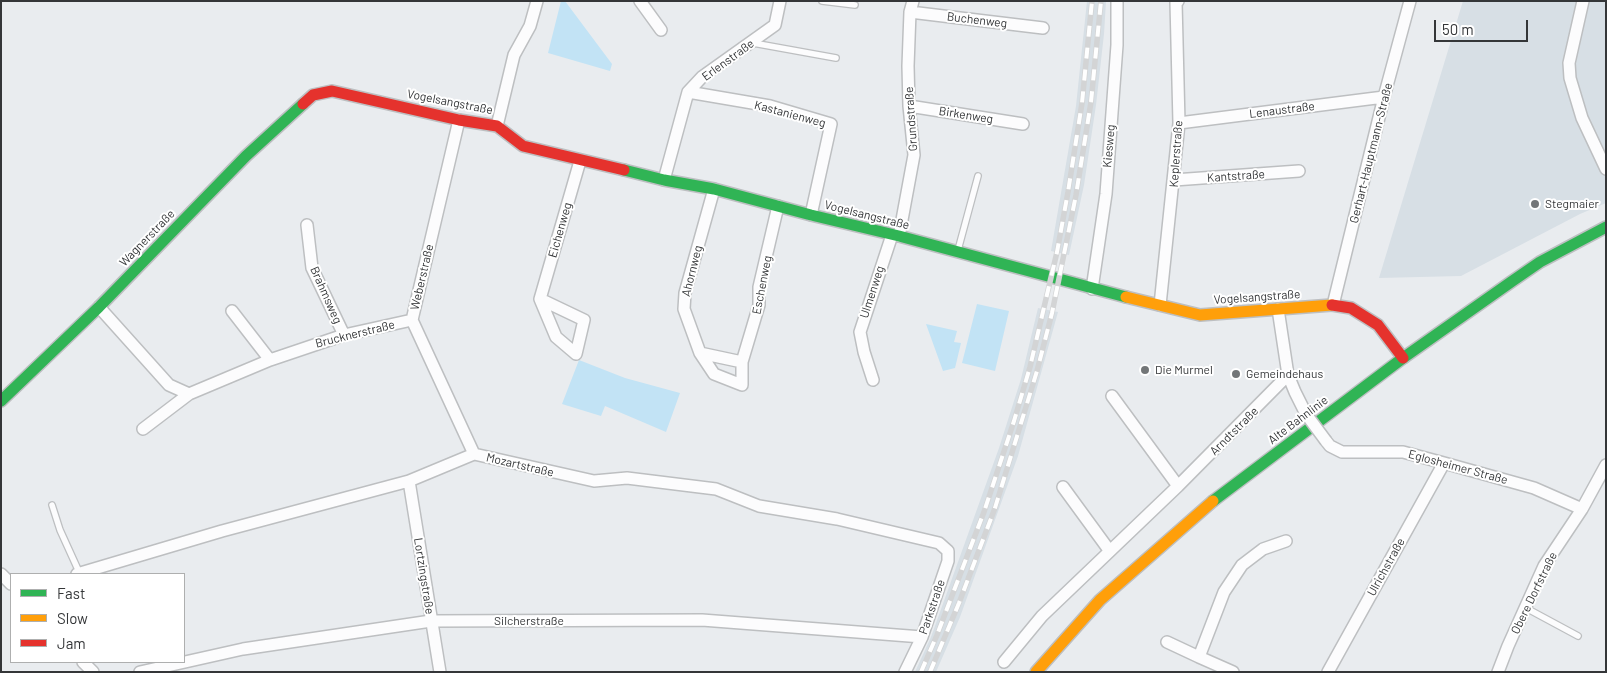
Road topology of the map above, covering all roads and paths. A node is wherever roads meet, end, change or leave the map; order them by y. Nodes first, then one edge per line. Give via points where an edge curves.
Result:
1 (537, 1) edge
2 (640, 1) edge
3 (780, 1) edge
4 (822, 1) edge
5 (1117, 1) edge
6 (1177, 1) edge
7 (1410, 1) edge
8 (1583, 1) edge
9 (855, 4) dead end
10 (911, 6) edge
11 (1044, 28) dead end
12 (661, 30) dead end
13 (750, 43) junction
14 (836, 58) dead end
15 (688, 92) junction
16 (313, 95) joint
17 (1384, 97) junction
18 (909, 106) junction
19 (459, 120) junction
20 (1179, 123) junction
21 (1023, 124) dead end
22 (497, 126) junction
23 (580, 161) junction
24 (1606, 169) edge
25 (1299, 171) dead end
26 (978, 176) dead end
27 (664, 180) junction
28 (1174, 180) junction
29 (714, 188) junction
30 (778, 206) junction
31 (811, 215) junction
32 (308, 225) dead end
33 (1606, 227) edge
34 (896, 235) junction
35 (957, 252) junction
36 (1092, 289) junction
37 (540, 299) junction
38 (1160, 305) junction
39 (1333, 305) junction
40 (99, 307) junction
41 (1278, 309) junction
42 (232, 311) dead end
43 (412, 320) junction
44 (344, 335) junction
45 (700, 353) junction
46 (1404, 358) junction
47 (270, 360) junction
48 (742, 362) junction
49 (1288, 375) junction
50 (873, 380) dead end
51 (188, 394) junction
52 (1112, 396) dead end
53 (1, 401) edge
54 (142, 429) dead end
55 (474, 454) junction
56 (1444, 463) junction
57 (1606, 465) edge
58 (409, 481) junction
59 (1178, 486) junction
60 (1600, 486) edge
61 (1063, 487) dead end
62 (52, 505) dead end
63 (1582, 509) junction
64 (1286, 541) dead end
65 (939, 542) joint
66 (1109, 550) junction
67 (78, 573) edge
68 (81, 573) edge
69 (1, 574) edge
70 (10, 583) edge
71 (1526, 608) junction
72 (431, 621) junction
73 (1578, 636) dead end
74 (922, 637) junction
75 (1167, 642) dead end
76 (1199, 656) junction
77 (185, 662) edge
78 (1004, 662) dead end
79 (84, 663) edge
80 (180, 663) edge
81 (93, 672) edge
82 (140, 672) edge
83 (440, 672) edge
84 (905, 672) edge
85 (1036, 672) edge
86 (1233, 672) edge
87 (1328, 672) edge
88 (1498, 672) edge

1 - 22 street via 530,26 514,55
2 - 12 street
3 - 13 street, Erlenstraße via 775,25
4 - 9 lane
5 - 36 street, Kiesweg via 1117,45 1106,194
6 - 20 street, Keplerstraße
7 - 17 street, Gerhart-Hauptmann-Straße
8 - 24 street via 1569,63 1570,78 1582,118
10 - 11 street, Buchenweg
10 - 18 street, Grundstraße
13 - 14 lane
13 - 15 street, Erlenstraße via 702,77
15 - 27 street, Erlenstraße
15 - 31 street, Kastanienweg via 770,106 831,124
16 - 19 street, Vogelsangstraße via 332,91
16 - 40 street, Wagnerstraße via 246,156
17 - 20 street, Lenaustraße
17 - 39 street, Gerhart-Hauptmann-Straße
18 - 21 street, Birkenweg
18 - 34 street, Grundstraße via 914,155
19 - 22 street, Vogelsangstraße
19 - 43 street, Weberstraße
20 - 28 street, Keplerstraße
22 - 23 street, Vogelsangstraße via 524,146
23 - 27 street, Vogelsangstraße
23 - 37 street, Eichenweg
25 - 28 street, Kantstraße
26 - 35 lane
27 - 29 street, Vogelsangstraße
28 - 38 street, Keplerstraße
29 - 30 street, Vogelsangstraße
29 - 45 street, Ahornweg via 685,292 684,309
30 - 31 street, Vogelsangstraße
30 - 48 street, Eschenweg via 759,287 759,305
31 - 34 street, Vogelsangstraße
32 - 44 street, Brahmsweg via 312,268
33 - 46 street, Alte Bahnlinie via 1540,262
34 - 35 street, Vogelsangstraße
34 - 50 street, Ulmenweg via 860,332
35 - 36 street, Vogelsangstraße
36 - 38 street, Vogelsangstraße
37 - 37 street via 556,337 576,354 584,320
38 - 41 street, Vogelsangstraße via 1200,315
39 - 41 street, Vogelsangstraße
39 - 46 street, Vogelsangstraße via 1351,308 1378,326
40 - 51 street via 169,385
40 - 53 street, Wagnerstraße
41 - 49 street, Eglosheimer Straße
42 - 47 street
43 - 44 street, Brucknerstraße
43 - 55 street, Weberstraße
44 - 47 street, Brucknerstraße
45 - 48 street
45 - 48 street, Ahornweg via 714,374 742,385
46 - 85 street, Alte Bahnlinie via 1216,498 1155,550 1100,600
47 - 51 street, Brucknerstraße
49 - 56 street, Eglosheimer Straße, bridge via 1306,414 1330,446 1342,452 1403,452
49 - 59 street, Arndtstraße
51 - 54 street, Brucknerstraße
52 - 59 street
55 - 58 street, Mozartstraße
55 - 65 street, Mozartstraße via 594,481 627,478 716,489 760,506
56 - 63 street, Eglosheimer Straße via 1534,488
56 - 87 street, Ulrichstraße
57 - 60 street, Obere Dorfstraße
58 - 68 street, Mozartstraße
58 - 72 street, Lortzingstraße
59 - 66 street, Arndtstraße
60 - 63 street, Obere Dorfstraße
61 - 66 street
62 - 67 lane, Mozartstraße
63 - 71 street, Obere Dorfstraße via 1544,566
64 - 76 street via 1263,549 1242,565 1224,592
65 - 74 street, Parkstraße via 948,551 948,561
66 - 78 street, Arndtstraße via 1042,616
69 - 70 street
71 - 73 lane
71 - 88 street, Obere Dorfstraße
72 - 74 street, Silcherstraße via 702,620
72 - 77 street, Silcherstraße via 243,649
72 - 83 street, Lortzingstraße
74 - 84 street, Parkstraße
75 - 76 street
76 - 86 street
79 - 81 street
80 - 82 street, Silcherstraße

